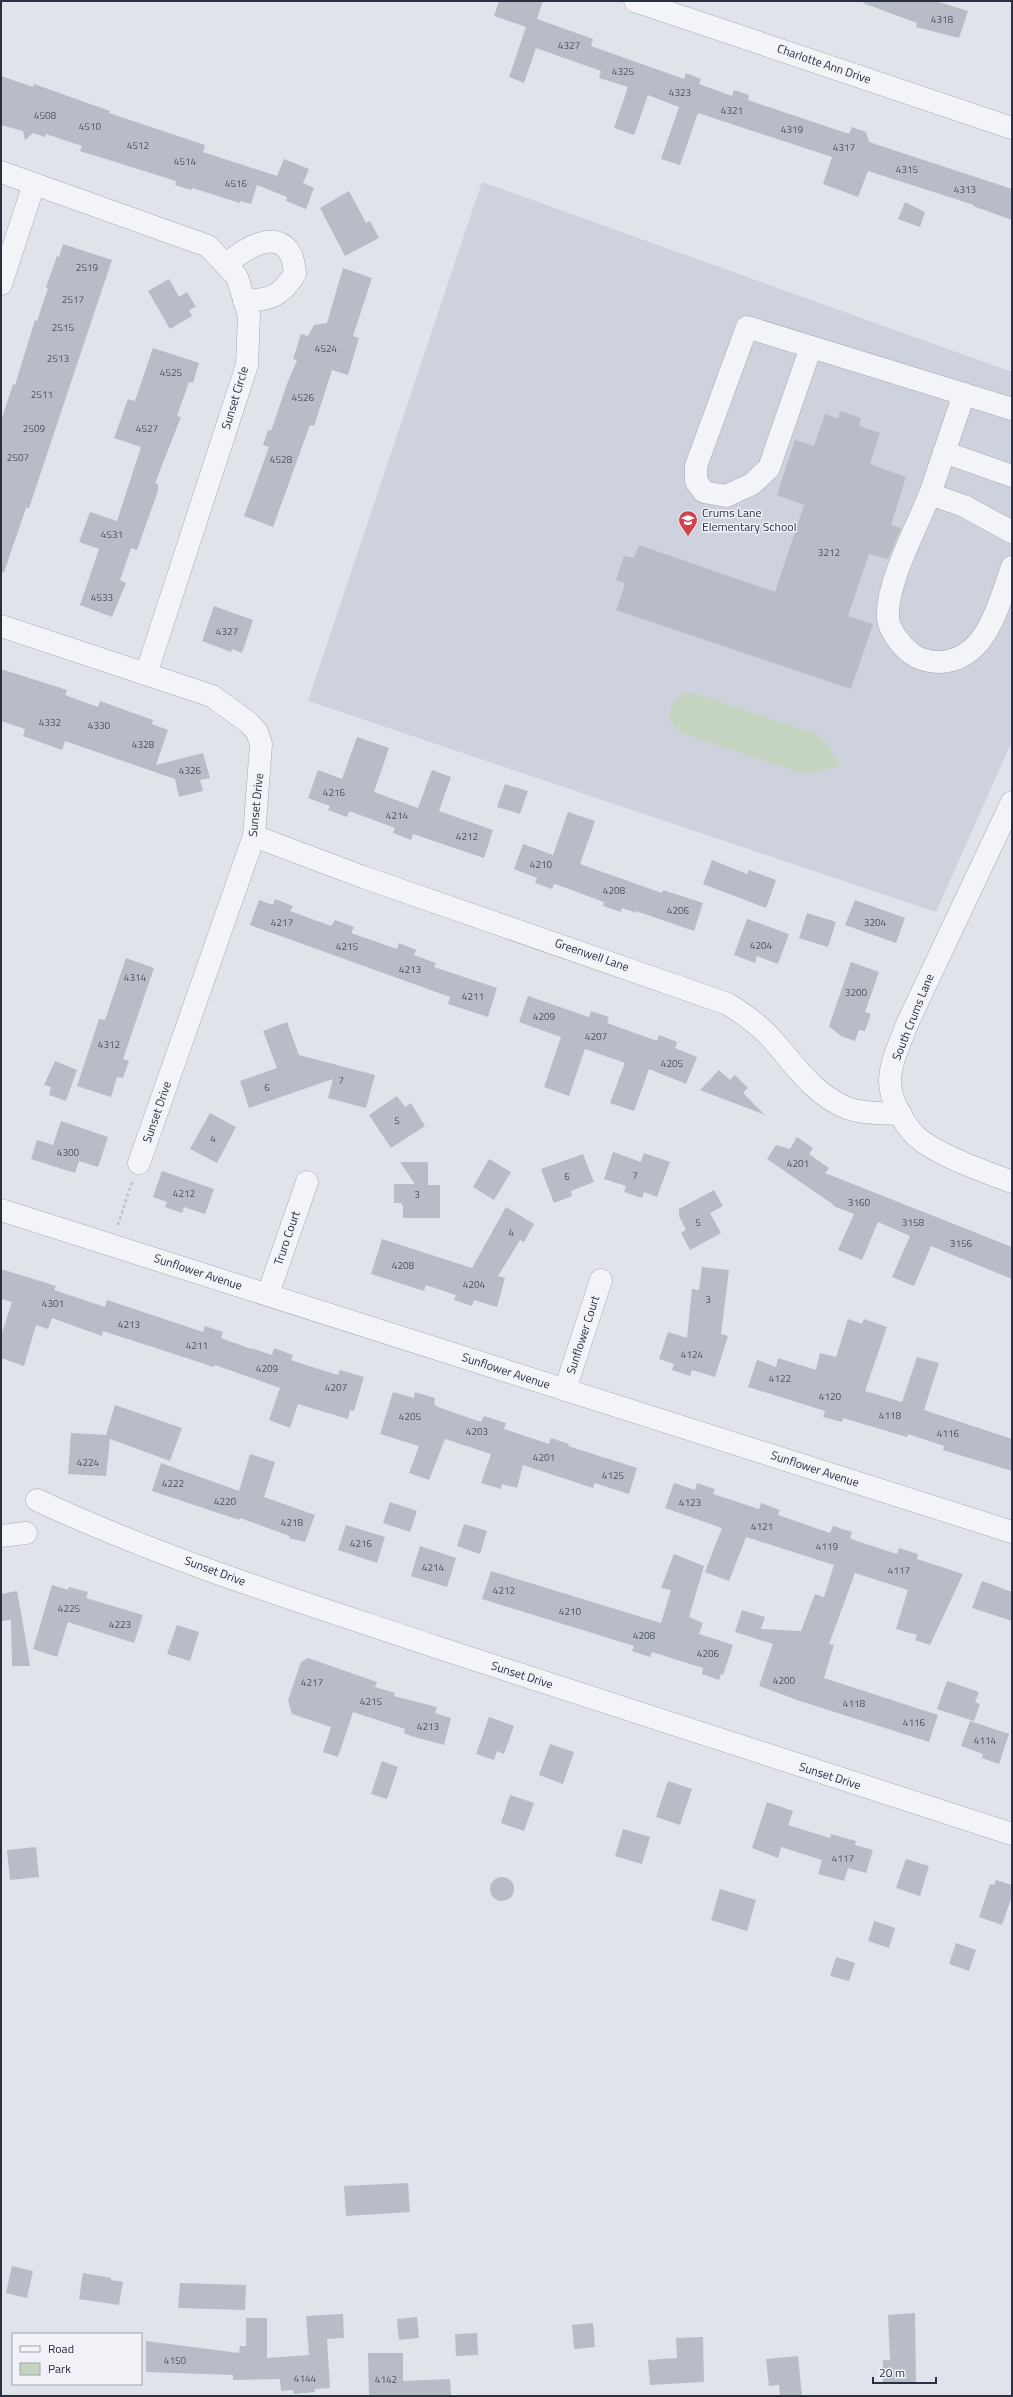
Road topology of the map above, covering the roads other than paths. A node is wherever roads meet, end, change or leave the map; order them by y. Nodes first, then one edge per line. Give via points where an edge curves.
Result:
1 (635, 1) edge
2 (1012, 128) edge
3 (1, 172) edge
4 (34, 184) junction
5 (226, 265) junction
6 (1, 284) edge
7 (244, 301) junction
8 (811, 347) junction
9 (964, 394) junction
10 (1012, 409) edge
11 (944, 452) junction
12 (1012, 476) edge
13 (930, 494) junction
14 (1012, 532) edge
15 (1012, 567) edge
16 (1, 626) edge
17 (146, 674) junction
18 (1012, 802) edge
19 (254, 836) junction
20 (901, 1114) junction
21 (139, 1163) road end
22 (307, 1182) dead end
23 (1012, 1182) edge
24 (1, 1210) edge
25 (601, 1280) dead end
26 (268, 1294) junction
27 (565, 1390) junction
28 (37, 1500) dead end
29 (26, 1532) dead end
30 (1012, 1532) edge
31 (1, 1536) edge
32 (1012, 1834) edge

1 - 2 street, Charlotte Ann Drive
3 - 4 street, Sunset Circle
4 - 5 street, Sunset Circle via 208,246
4 - 6 street
5 - 7 street, Sunset Circle via 237,276
5 - 7 street via 252,245 269,242 282,245 291,255 295,274 286,288 265,300
7 - 17 street, Sunset Circle via 249,315 247,365
8 - 8 street via 769,468 752,484 726,496 704,492 696,481 696,466 747,327
8 - 9 street
9 - 10 street
9 - 11 street
11 - 12 street
11 - 13 street
13 - 14 street via 964,506
13 - 15 street via 888,598 888,618 903,648 919,659 936,662 949,662 966,654 978,643 991,624
16 - 17 street, Sunset Drive
17 - 19 street, Sunset Drive via 212,696 249,723 257,732 261,744 261,757
18 - 20 street, South Crums Lane via 925,983 898,1048 890,1081 895,1103
19 - 20 street, Greenwell Lane via 363,877 728,1004 747,1016 764,1032 802,1076 822,1094 856,1111
19 - 21 street, Sunset Drive
20 - 23 street, South Crums Lane via 922,1142
22 - 26 street, Truro Court
24 - 26 street, Sunflower Avenue
25 - 27 street, Sunflower Court
26 - 27 street, Sunflower Avenue
27 - 30 street, Sunflower Avenue
28 - 32 street, Sunset Drive via 162,1552 281,1595 682,1729
29 - 31 street

